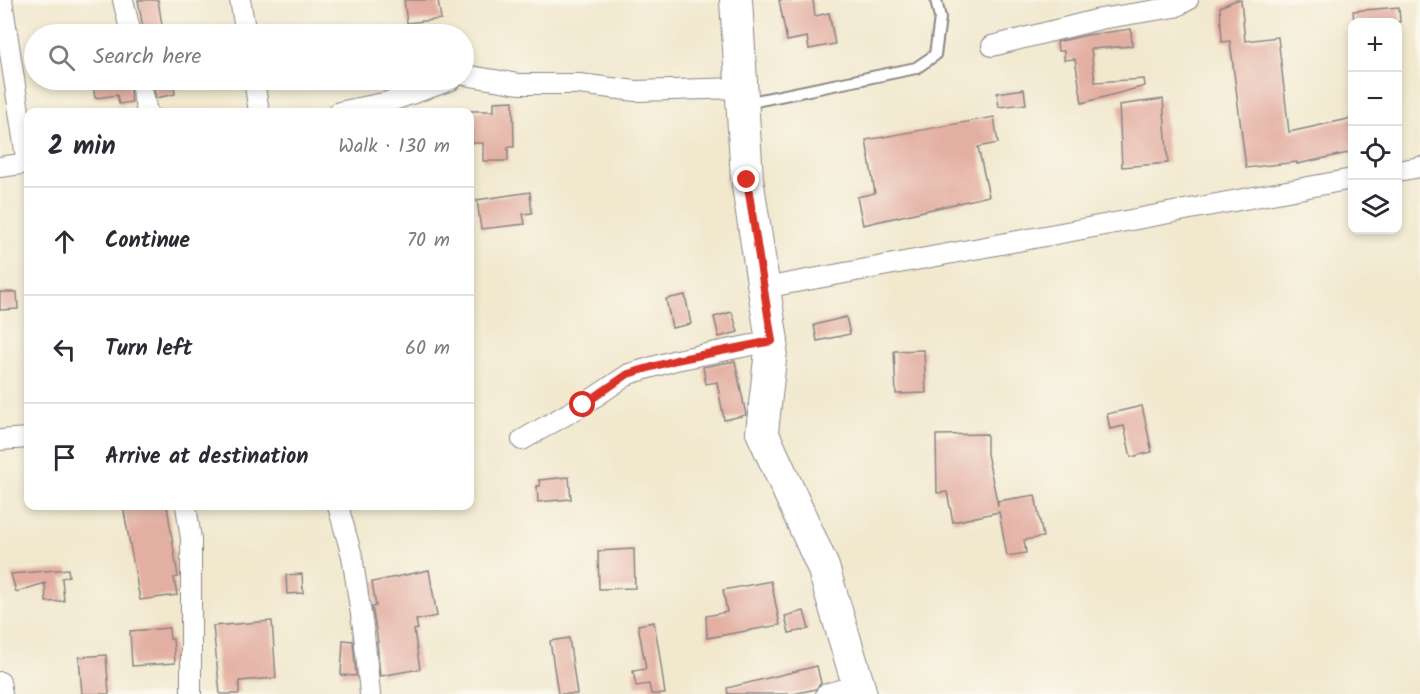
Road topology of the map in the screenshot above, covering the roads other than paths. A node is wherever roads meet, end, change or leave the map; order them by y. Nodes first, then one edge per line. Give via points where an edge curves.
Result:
1 (2, 0) edge
2 (123, 0) edge
3 (240, 0) edge
4 (736, 0) edge
5 (936, 0) edge
6 (1188, 0) edge
7 (128, 24) edge
8 (244, 24) edge
9 (993, 46) dead end
10 (474, 77) edge
11 (8, 87) edge
12 (142, 90) edge
13 (256, 90) edge
14 (422, 90) edge
15 (741, 96) junction
16 (146, 108) edge
17 (258, 108) edge
18 (359, 108) edge
19 (24, 148) edge
20 (24, 164) edge
21 (0, 167) edge
22 (1420, 167) edge
23 (1402, 170) edge
24 (1348, 180) edge
25 (764, 288) junction
26 (772, 341) junction
27 (24, 438) edge
28 (0, 440) edge
29 (522, 440) dead end
30 (186, 510) edge
31 (339, 510) edge
32 (0, 682) edge
33 (859, 690) edge
34 (2, 694) edge
35 (191, 694) edge
36 (370, 694) edge
37 (826, 694) edge

1 - 11 street
2 - 7 street
3 - 8 street
4 - 15 main road
5 - 15 lane via 940,18 934,55 916,68
6 - 9 street via 1175,7 1100,19
10 - 15 street via 519,84 579,84
11 - 19 street
12 - 16 street
13 - 17 street
14 - 18 street
15 - 25 main road via 747,180
20 - 21 street
22 - 23 street
24 - 25 street
25 - 26 main road
26 - 29 street via 628,374
26 - 33 main road via 762,432 823,567
27 - 28 street
30 - 35 street
31 - 36 street via 352,556
32 - 34 street
33 - 37 street

